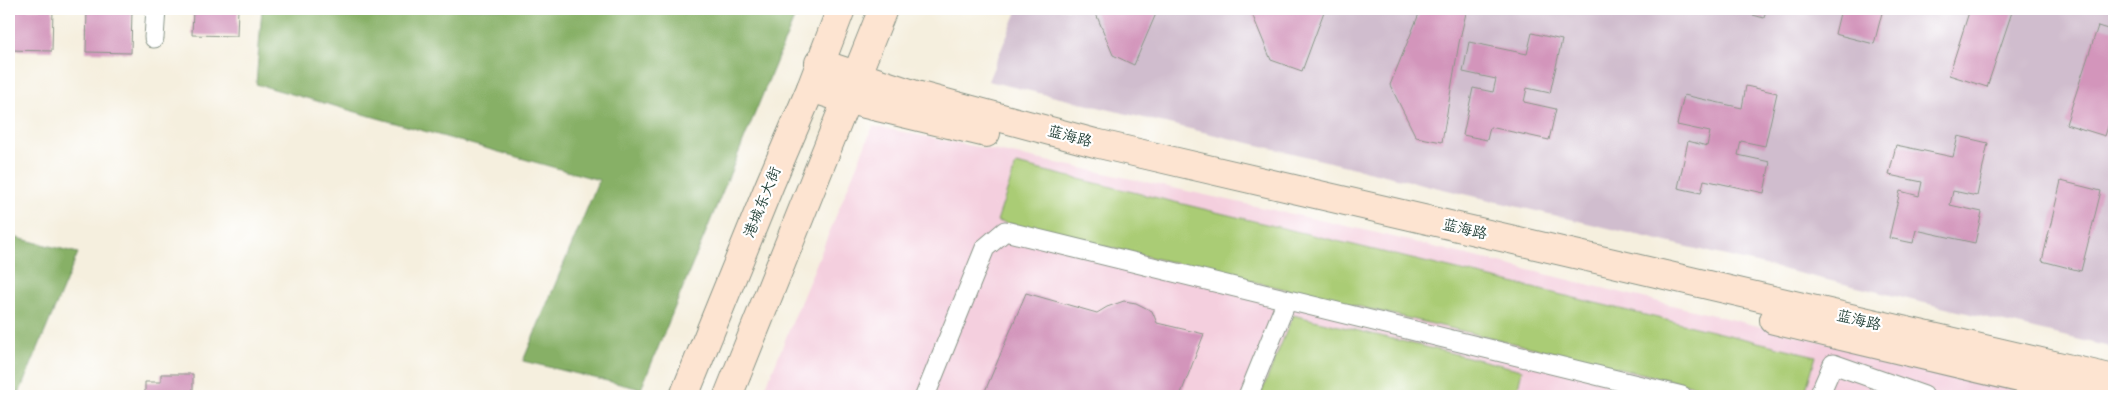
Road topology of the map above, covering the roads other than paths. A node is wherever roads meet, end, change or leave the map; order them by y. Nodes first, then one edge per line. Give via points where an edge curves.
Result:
1 (156, 9) edge
2 (841, 9) edge
3 (883, 9) edge
4 (154, 38) dead end
5 (856, 74) junction
6 (815, 75) junction
7 (848, 100) junction
8 (1287, 300) junction
9 (2114, 379) edge
10 (684, 396) edge
11 (728, 396) edge
12 (925, 396) edge
13 (1248, 396) edge
14 (1682, 396) edge
15 (1819, 396) edge
16 (1924, 396) edge
17 (2095, 396) edge

1 - 4 street
2 - 6 street, 港城东大街
3 - 5 street
5 - 6 street, 蓝海路
5 - 7 street
5 - 9 street, 蓝海路 via 916,95 1094,143
6 - 7 street, 蓝海路
6 - 10 street, 港城东大街
7 - 11 street
7 - 17 street, 蓝海路
8 - 12 street via 1005,231 985,248
8 - 13 street
8 - 14 street
15 - 16 street via 1833,364

